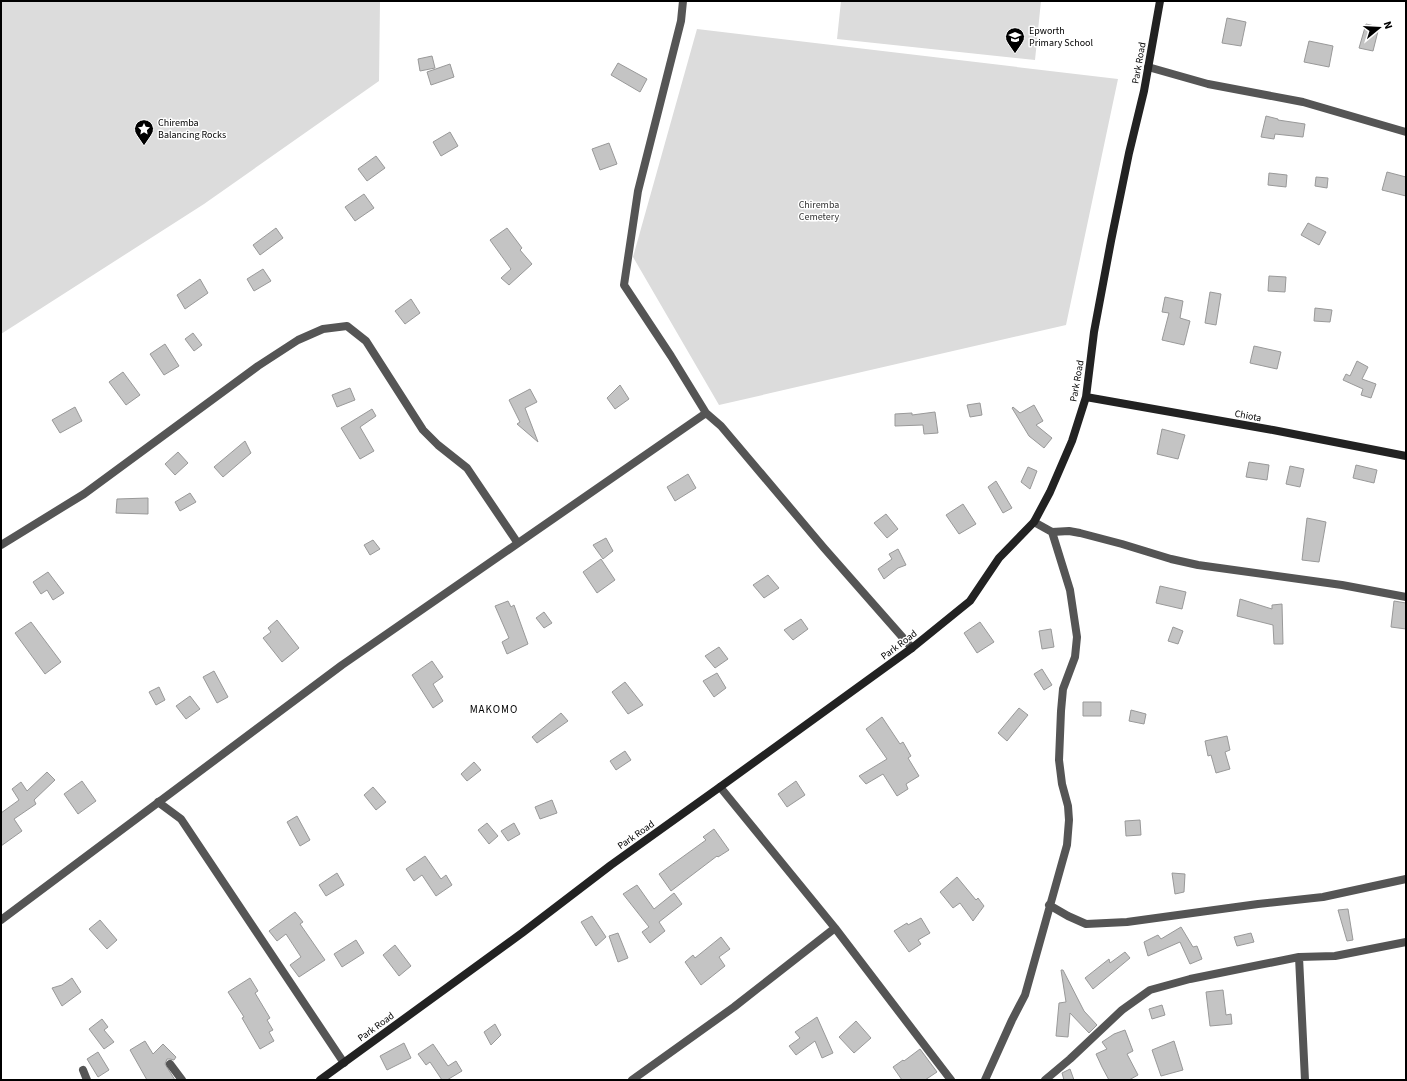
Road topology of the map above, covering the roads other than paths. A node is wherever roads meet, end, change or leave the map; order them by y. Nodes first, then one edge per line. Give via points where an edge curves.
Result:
1 (684, 1) edge
2 (1160, 1) edge
3 (1148, 67) junction
4 (1406, 132) edge
5 (1086, 397) junction
6 (706, 413) junction
7 (1406, 456) edge
8 (1034, 522) junction
9 (1052, 532) junction
10 (517, 542) junction
11 (1, 545) edge
12 (1406, 597) edge
13 (912, 648) junction
14 (720, 787) junction
15 (158, 802) junction
16 (1406, 879) edge
17 (1049, 905) junction
18 (1, 920) edge
19 (835, 928) junction
20 (1406, 942) edge
21 (1299, 957) junction
22 (344, 1063) junction
23 (170, 1064) dead end
24 (83, 1070) dead end
25 (87, 1080) edge
26 (182, 1080) edge
27 (320, 1080) edge
28 (632, 1080) edge
29 (950, 1080) edge
30 (984, 1080) edge
31 (1045, 1080) edge
32 (1305, 1080) edge

1 - 6 street via 638,191 624,285
2 - 3 street, Park Road
3 - 4 street via 1208,84 1303,102
3 - 5 street, Park Road via 1111,241 1094,332
5 - 7 street, Chiota
5 - 8 street, Park Road via 1072,441
6 - 10 street
6 - 13 street via 721,426
8 - 9 street
8 - 13 street, Park Road via 999,558 970,601
9 - 12 street via 1080,533 1198,565 1342,585
9 - 17 street via 1070,590 1077,637 1075,657 1063,689 1061,711 1059,760 1068,806 1067,845
10 - 11 street via 468,468 423,430 366,341 347,326 323,329 298,340 258,366 84,494
10 - 15 street via 342,665
13 - 14 street, Park Road
14 - 19 street
14 - 22 street, Park Road
15 - 18 street
15 - 22 street via 181,819
16 - 17 street via 1323,897 1127,922 1086,924
17 - 30 street via 1025,995
19 - 28 street via 734,1007
19 - 29 street
20 - 21 street via 1335,956
21 - 31 street via 1190,979 1150,990 1122,1010 1070,1060
21 - 32 street
22 - 27 street, Park Road
23 - 26 street
24 - 25 street

